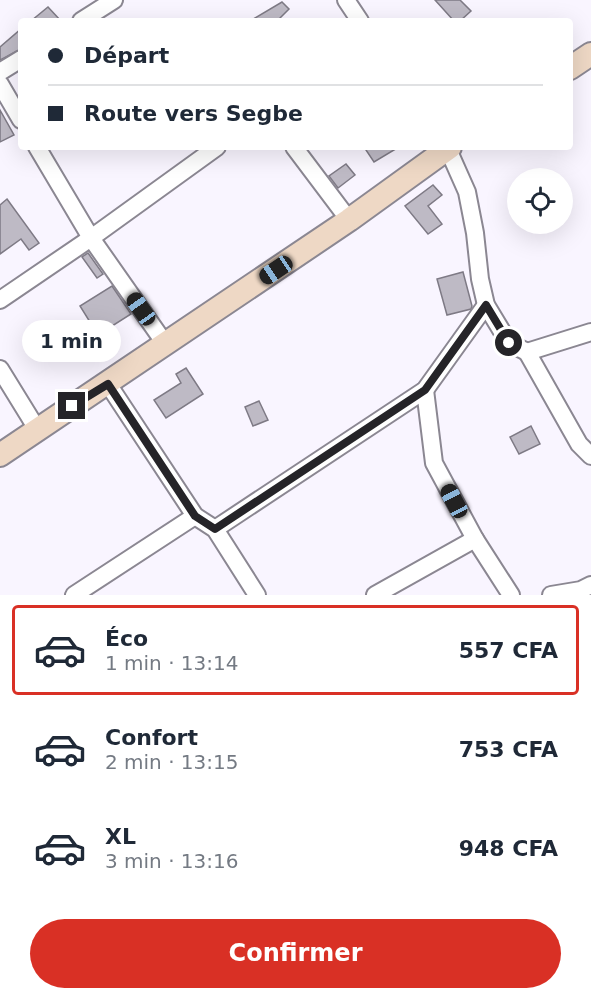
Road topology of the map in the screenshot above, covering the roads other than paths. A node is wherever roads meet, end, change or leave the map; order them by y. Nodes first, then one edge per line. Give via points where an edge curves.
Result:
1 (114, 0) edge
2 (346, 0) edge
3 (86, 18) edge
4 (358, 18) edge
5 (591, 54) edge
6 (18, 61) edge
7 (573, 66) edge
8 (0, 72) edge
9 (0, 84) edge
10 (18, 115) edge
11 (39, 150) edge
12 (213, 150) edge
13 (296, 150) edge
14 (444, 150) edge
15 (449, 150) edge
16 (349, 220) junction
17 (91, 238) junction
18 (0, 300) edge
19 (486, 305) junction
20 (591, 332) edge
21 (166, 345) junction
22 (527, 352) junction
23 (0, 369) edge
24 (108, 384) junction
25 (425, 390) junction
26 (37, 429) junction
27 (0, 455) edge
28 (591, 456) edge
29 (195, 516) junction
30 (215, 529) junction
31 (475, 539) junction
32 (591, 585) edge
33 (74, 595) edge
34 (257, 595) edge
35 (375, 595) edge
36 (511, 595) edge
37 (551, 595) edge

1 - 3 street
2 - 4 street
5 - 7 main road
6 - 8 street
9 - 10 street
11 - 17 street
12 - 17 street
13 - 16 street
14 - 16 main road
15 - 19 street via 467,192
16 - 21 main road
17 - 18 street
17 - 21 street
19 - 22 street via 509,343
19 - 25 street
20 - 22 street
21 - 24 main road
22 - 28 street via 579,444
23 - 26 street
24 - 26 main road
24 - 29 street
25 - 30 street
25 - 31 street via 434,463
26 - 27 main road
29 - 30 street
29 - 33 street
30 - 34 street
31 - 35 street
31 - 36 street
32 - 37 street

